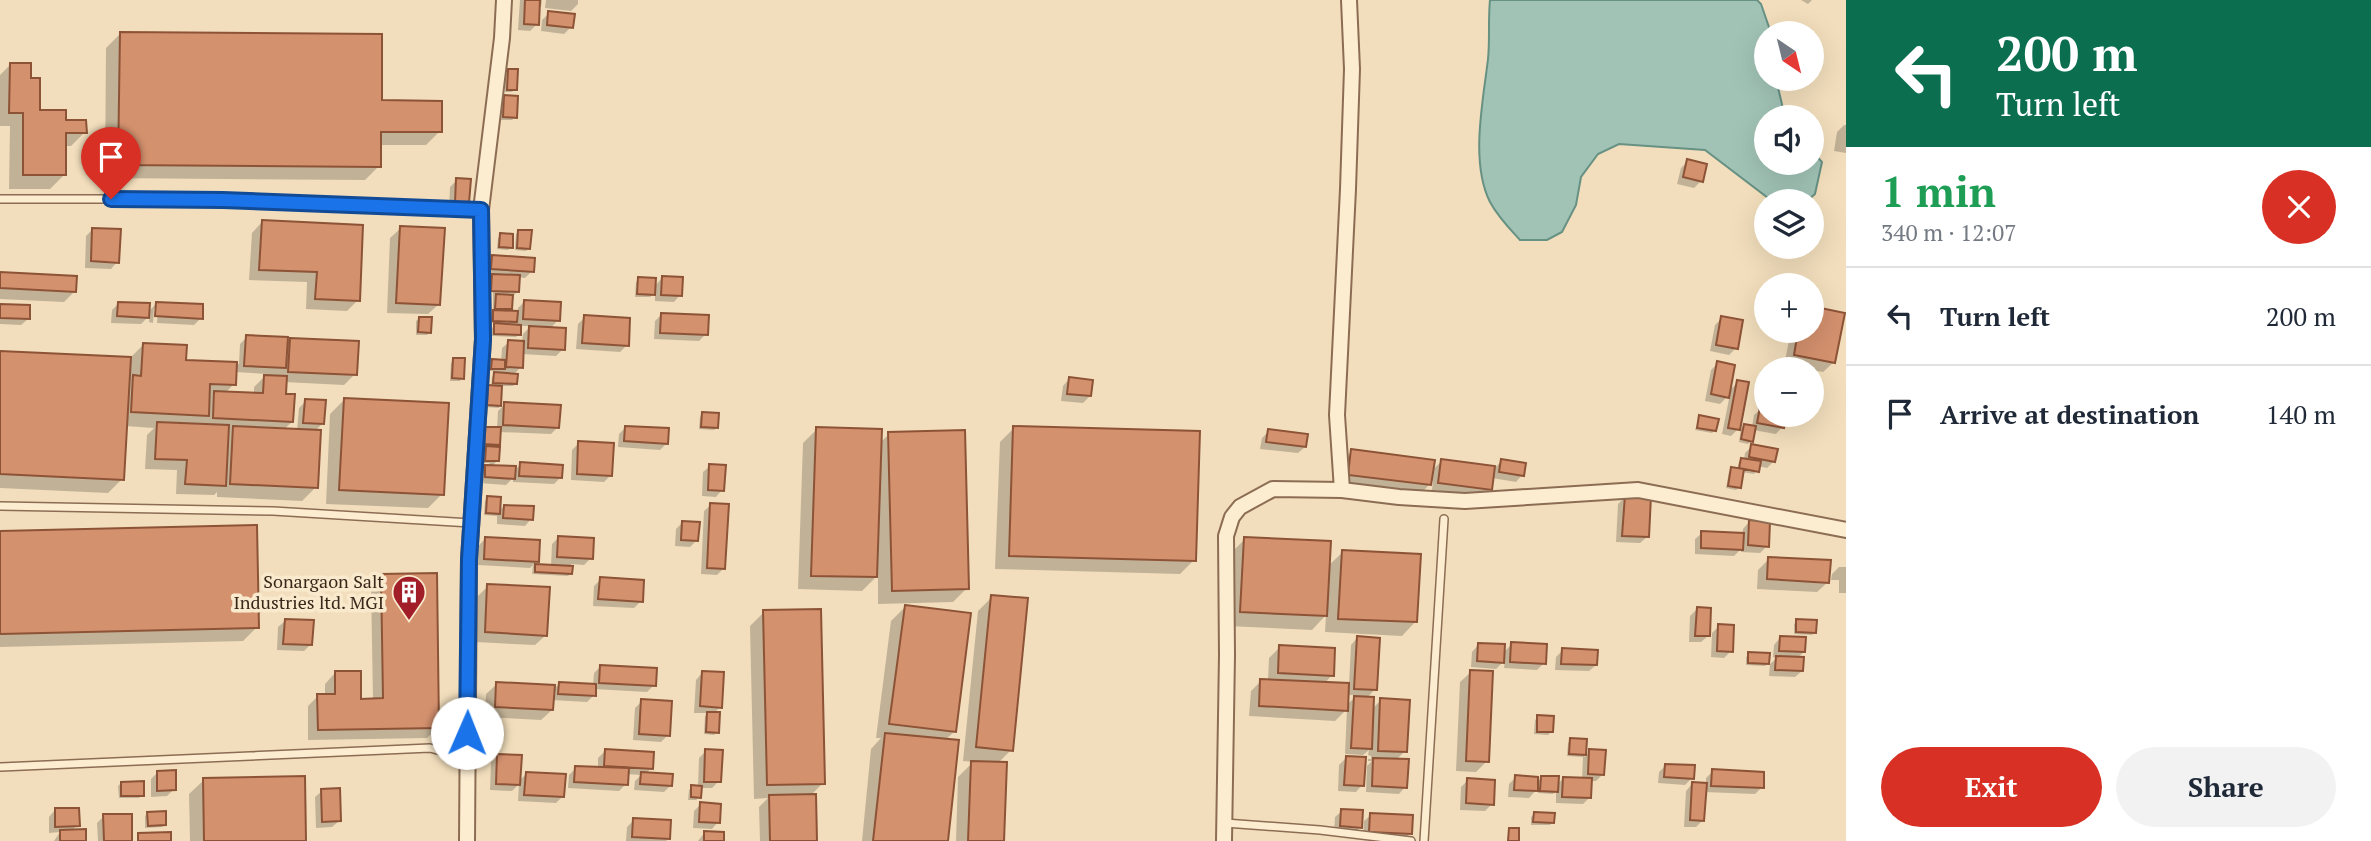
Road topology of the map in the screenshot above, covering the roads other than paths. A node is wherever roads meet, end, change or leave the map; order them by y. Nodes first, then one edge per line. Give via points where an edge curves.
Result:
1 (504, 0) edge
2 (1349, 0) edge
3 (0, 199) edge
4 (481, 210) junction
5 (1342, 490) junction
6 (0, 506) edge
7 (1444, 519) dead end
8 (471, 523) junction
9 (1846, 530) edge
10 (466, 758) junction
11 (1, 767) edge
12 (1224, 823) junction
13 (467, 841) edge
14 (1224, 841) edge
15 (1411, 841) edge
16 (1424, 841) edge

1 - 4 street
2 - 5 street via 1352,69 1337,415
3 - 4 lane via 223,200
4 - 8 street via 483,339
5 - 9 street via 1465,501 1638,490
5 - 12 street via 1273,489 1240,507 1232,517 1226,536
6 - 8 lane via 273,511
7 - 16 lane
8 - 10 street
10 - 11 lane via 430,748
10 - 13 street
12 - 14 street
12 - 15 lane

